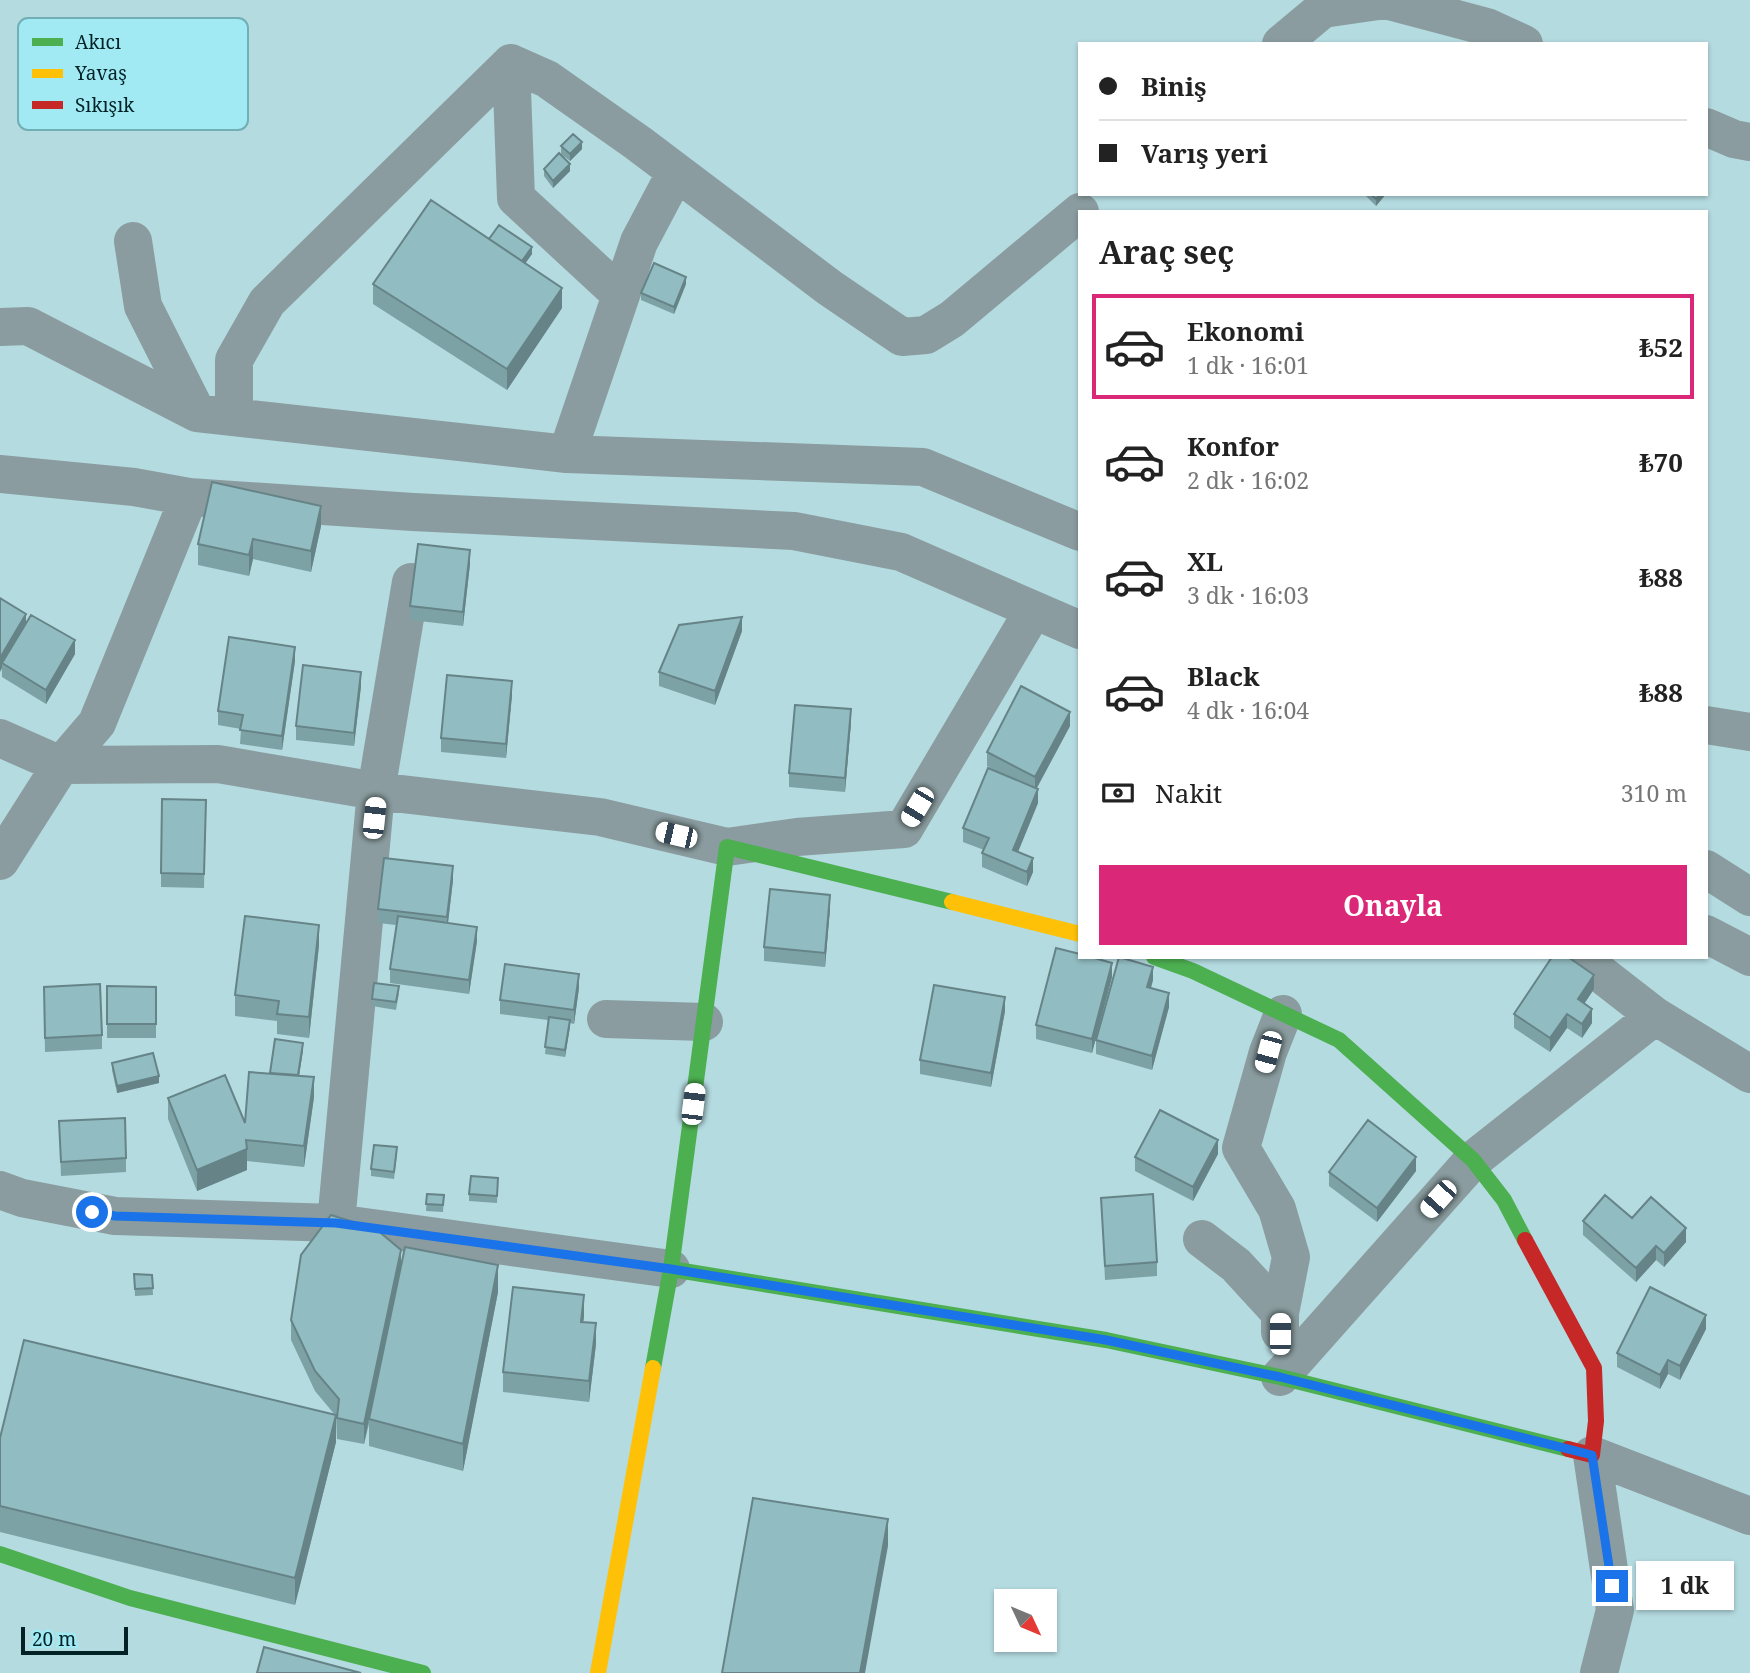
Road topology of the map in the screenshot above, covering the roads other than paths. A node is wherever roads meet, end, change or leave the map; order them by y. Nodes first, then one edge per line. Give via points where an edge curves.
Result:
1 (1385, 0) edge
2 (1283, 42) edge
3 (1520, 42) edge
4 (511, 63) junction
5 (1708, 128) edge
6 (1750, 142) edge
7 (676, 172) junction
8 (1099, 196) edge
9 (1082, 210) edge
10 (1078, 214) edge
11 (132, 242) dead end
12 (621, 295) junction
13 (0, 327) edge
14 (197, 413) junction
15 (234, 417) junction
16 (567, 454) junction
17 (0, 474) edge
18 (189, 497) junction
19 (1078, 531) edge
20 (411, 582) edge
21 (1033, 611) junction
22 (1078, 629) edge
23 (1708, 725) edge
24 (1750, 732) edge
25 (0, 738) edge
26 (61, 765) junction
27 (376, 791) junction
28 (11, 825) edge
29 (727, 847) junction
30 (0, 861) edge
31 (1708, 870) edge
32 (1750, 897) edge
33 (1078, 934) edge
34 (1708, 935) edge
35 (1750, 957) edge
36 (1160, 959) edge
37 (1581, 959) edge
38 (1283, 1014) junction
39 (1655, 1016) junction
40 (606, 1019) dead end
41 (704, 1022) junction
42 (1750, 1074) edge
43 (1473, 1160) junction
44 (0, 1190) edge
45 (336, 1223) junction
46 (1202, 1239) dead end
47 (671, 1269) junction
48 (1280, 1313) junction
49 (1280, 1377) junction
50 (1592, 1455) junction
51 (1750, 1517) edge
52 (0, 1554) edge
53 (423, 1673) edge
54 (598, 1673) edge
55 (1600, 1673) edge

1 - 2 street via 1323,9
1 - 3 street via 1488,27
4 - 7 street via 547,79
4 - 12 street via 516,198
4 - 15 street via 267,302 234,360
5 - 6 street
7 - 10 street via 902,337 926,335 953,319
7 - 12 street via 639,242
8 - 9 street
11 - 14 street via 143,306
12 - 16 street
13 - 14 street via 28,326
14 - 15 street
15 - 16 street
16 - 19 street via 923,467
17 - 18 street
18 - 21 street via 794,531 901,552
18 - 26 street via 97,723
20 - 27 street
21 - 22 street
21 - 29 street via 904,829 797,836
23 - 24 street
25 - 26 street
26 - 27 street via 218,764
26 - 28 street
27 - 29 street via 600,817
27 - 45 street
28 - 30 street
29 - 33 street
29 - 41 street
31 - 32 street
34 - 35 street
36 - 38 street
37 - 39 street
38 - 43 street via 1339,1040
38 - 48 street via 1241,1148 1277,1209 1291,1257
39 - 42 street
39 - 43 street
40 - 41 street
41 - 47 street
43 - 49 street
43 - 50 street via 1504,1200 1594,1368
44 - 45 street via 115,1216
45 - 47 street
46 - 48 street via 1236,1265
47 - 49 street via 1106,1340
47 - 54 street
48 - 49 street
49 - 50 street
50 - 51 street
50 - 55 street via 1615,1610
52 - 53 street via 130,1598

